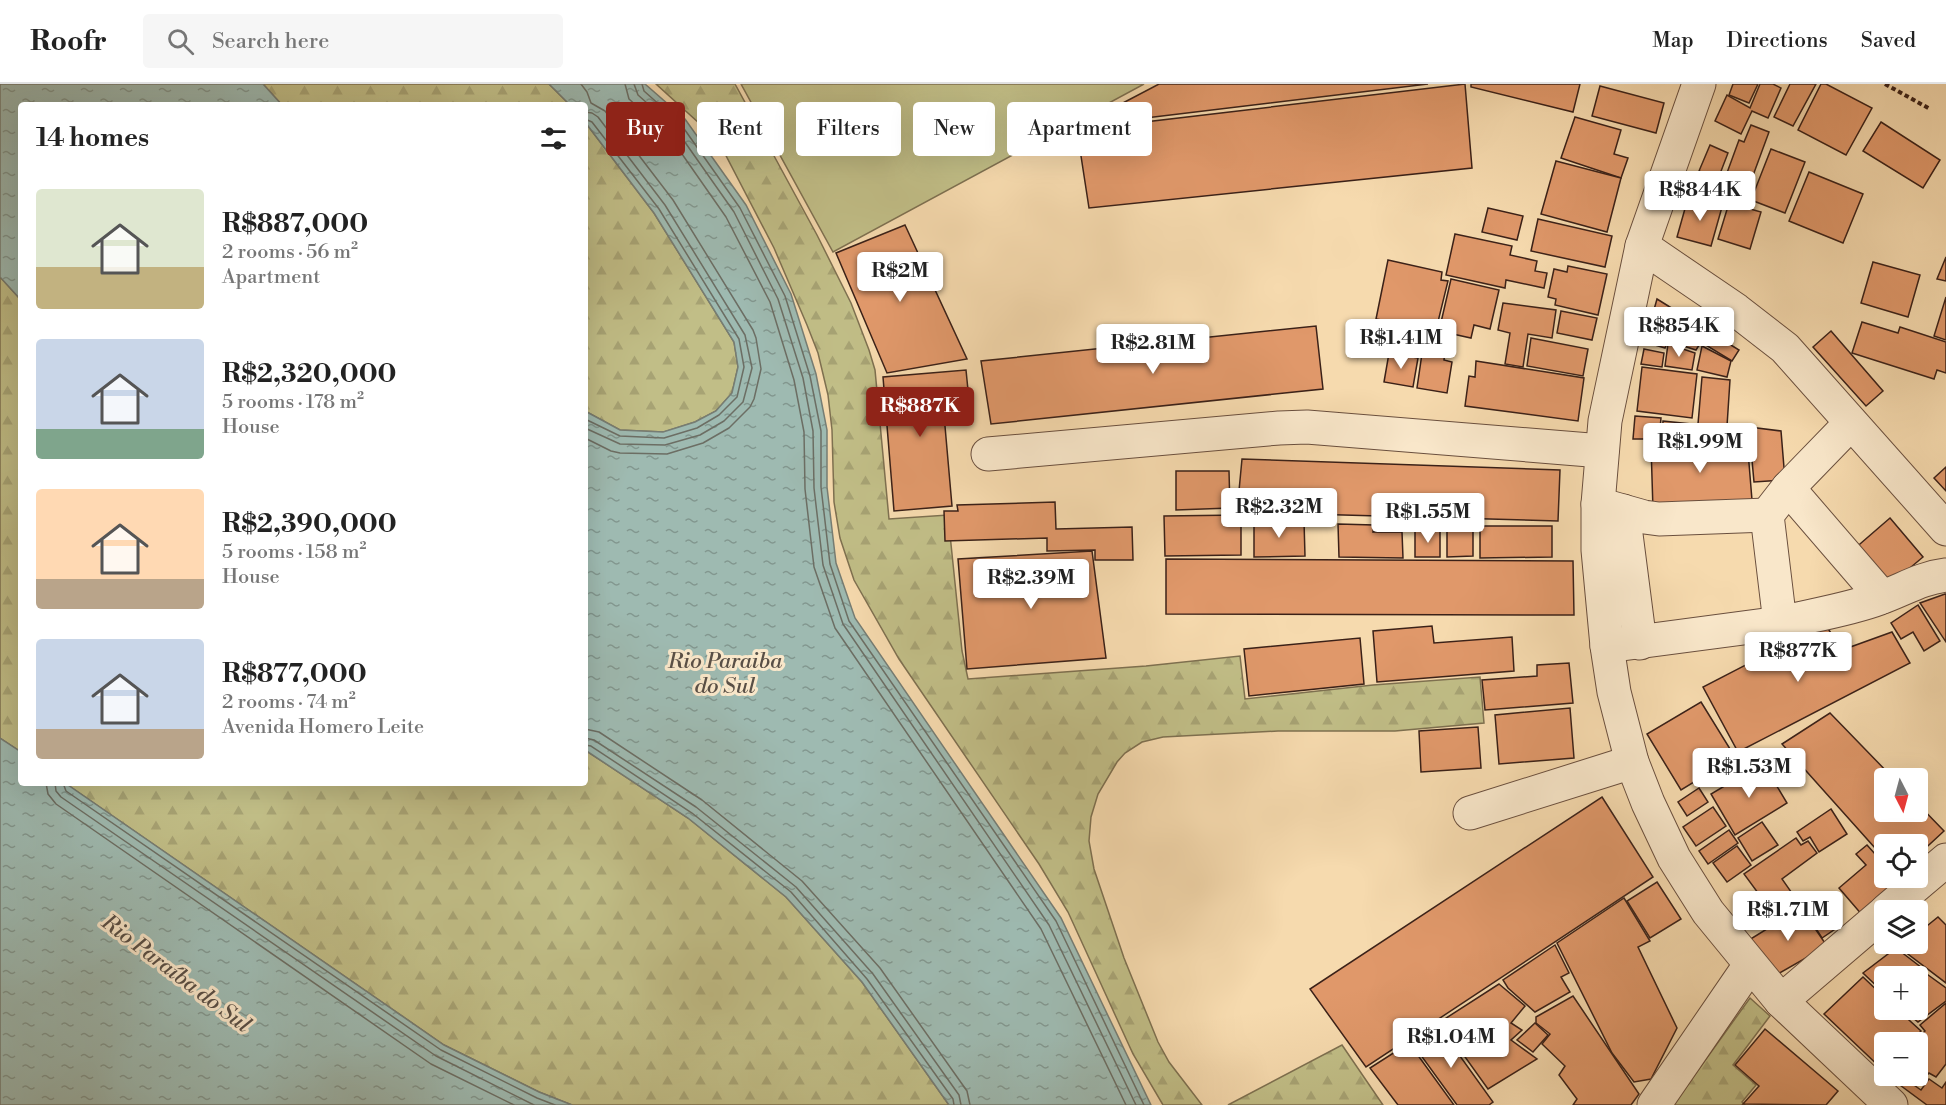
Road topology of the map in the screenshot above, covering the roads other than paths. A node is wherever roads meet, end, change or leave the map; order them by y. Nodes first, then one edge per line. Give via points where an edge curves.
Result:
1 (1699, 84) edge
2 (1642, 246) junction
3 (1851, 423) junction
4 (1602, 451) junction
5 (988, 454) dead end
6 (1788, 488) junction
7 (1610, 508) junction
8 (1767, 515) junction
9 (1946, 529) edge
10 (1946, 574) edge
11 (1882, 597) junction
12 (1780, 623) junction
13 (1640, 643) junction
14 (1607, 646) junction
15 (1632, 762) junction
16 (1470, 813) dead end
17 (1946, 860) edge
18 (1900, 900) edge
19 (1874, 922) edge
20 (1750, 965) junction
21 (1781, 1001) junction
22 (1654, 1105) edge
23 (1891, 1105) edge

1 - 2 street
2 - 3 street via 1785,348
2 - 4 street
3 - 6 street
3 - 9 street
4 - 5 street via 1307,427
4 - 7 street
6 - 8 street
6 - 11 street
7 - 8 street via 1659,519
7 - 13 street
7 - 14 street via 1598,550
8 - 12 street
10 - 11 street via 1920,580
11 - 12 street
12 - 13 street
13 - 14 street
14 - 15 street
15 - 16 street
15 - 20 street via 1674,858 1708,912
17 - 18 street
19 - 21 street
20 - 21 street
20 - 22 street
21 - 23 street

